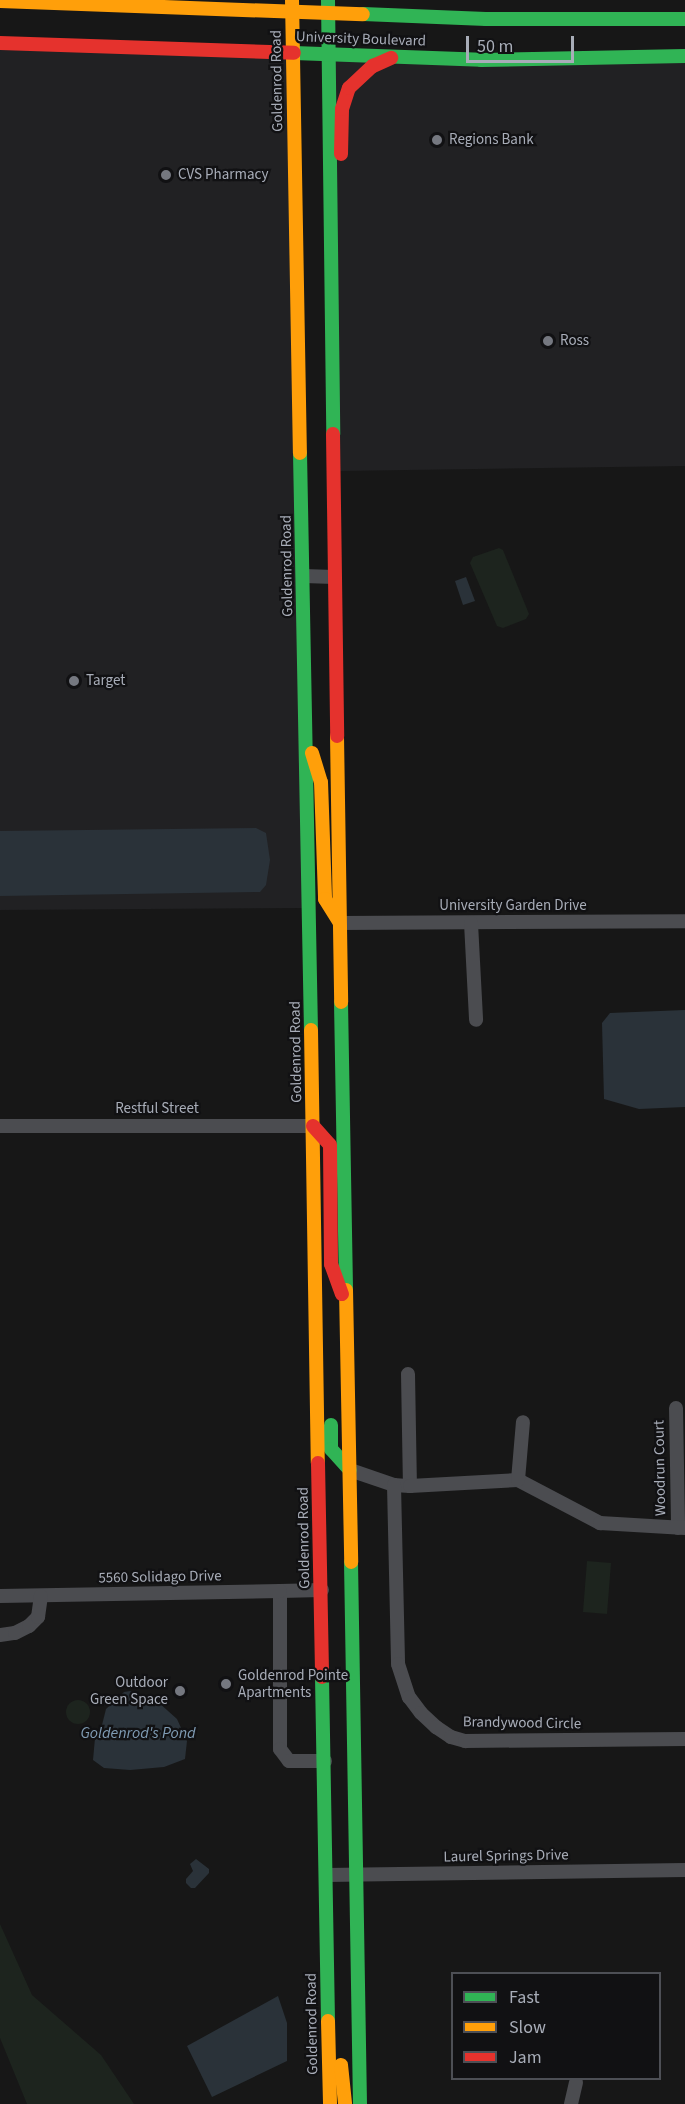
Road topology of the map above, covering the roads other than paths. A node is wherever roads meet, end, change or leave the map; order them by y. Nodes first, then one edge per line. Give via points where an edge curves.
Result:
1 (236, 0) edge
2 (0, 2) edge
3 (292, 6) edge
4 (328, 7) edge
5 (218, 10) junction
6 (685, 19) edge
7 (0, 43) edge
8 (294, 53) junction
9 (328, 54) junction
10 (685, 56) edge
11 (394, 57) junction
12 (330, 236) junction
13 (304, 576) junction
14 (334, 577) junction
15 (306, 735) junction
16 (685, 921) edge
17 (340, 923) junction
18 (471, 923) junction
19 (476, 1020) dead end
20 (0, 1126) edge
21 (313, 1126) junction
22 (317, 1291) junction
23 (348, 1313) junction
24 (408, 1374) dead end
25 (676, 1408) dead end
26 (523, 1422) dead end
27 (350, 1470) junction
28 (518, 1480) junction
29 (394, 1485) junction
30 (410, 1486) junction
31 (681, 1528) edge
32 (322, 1590) junction
33 (280, 1591) junction
34 (0, 1596) edge
35 (41, 1596) junction
36 (0, 1635) edge
37 (685, 1739) edge
38 (324, 1761) junction
39 (685, 1870) edge
40 (356, 1874) junction
41 (326, 1875) junction
42 (327, 1926) junction
43 (576, 2083) dead end
44 (330, 2104) edge
45 (345, 2104) edge
46 (360, 2104) edge
47 (571, 2104) edge

1 - 5 main road
2 - 5 main road, University Boulevard
3 - 4 main road, University Boulevard
3 - 5 main road, University Boulevard
3 - 8 main road, Goldenrod Road
4 - 6 main road, University Boulevard via 486,19
4 - 9 main road
7 - 8 main road, University Boulevard
8 - 9 main road, University Boulevard
8 - 13 main road, Goldenrod Road
9 - 11 main road, University Boulevard
9 - 12 main road
10 - 11 main road, University Boulevard via 537,61
11 - 12 main road via 373,66 349,88 344,99 340,192
12 - 14 main road
13 - 14 street
13 - 15 main road, Goldenrod Road
14 - 17 main road
15 - 17 main road via 321,782 325,899
15 - 21 main road, Goldenrod Road
16 - 18 street, University Garden Drive
17 - 18 street, University Garden Drive
17 - 23 main road
18 - 19 street
20 - 21 street, Restful Street
21 - 22 main road, Goldenrod Road
21 - 23 main road via 330,1145 331,1264
22 - 27 main road via 330,1326 331,1449
22 - 32 main road, Goldenrod Road
23 - 27 main road
24 - 30 street
25 - 31 street, Woodrun Court
26 - 28 street
27 - 29 street
27 - 40 main road
28 - 30 street
28 - 31 street via 600,1523
29 - 30 street
29 - 37 street, Brandywood Circle via 398,1664 410,1697 436,1727 465,1741
32 - 33 street, 5560 Solidago Drive
32 - 38 main road, Goldenrod Road
33 - 35 street, 5560 Solidago Drive
33 - 38 street via 280,1749 289,1761
34 - 35 street, 5560 Solidago Drive
35 - 36 street via 38,1617 29,1626
38 - 41 main road, Goldenrod Road
39 - 40 street, Laurel Springs Drive
40 - 41 street, Laurel Springs Drive
40 - 46 main road
41 - 42 main road, Goldenrod Road
42 - 44 main road, Goldenrod Road
42 - 45 main road
43 - 47 street

